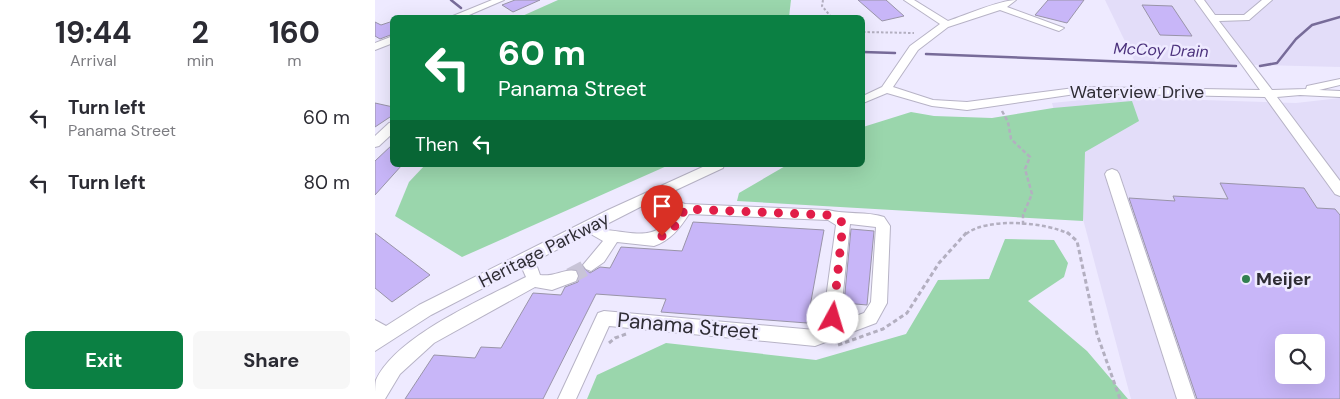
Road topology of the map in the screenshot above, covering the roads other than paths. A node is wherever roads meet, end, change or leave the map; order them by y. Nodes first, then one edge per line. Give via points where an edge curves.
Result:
1 (500, 0) edge
2 (908, 0) edge
3 (1012, 0) edge
4 (1199, 0) edge
5 (1268, 0) edge
6 (1000, 6) junction
7 (460, 15) edge
8 (1212, 18) junction
9 (947, 24) junction
10 (1059, 28) dead end
11 (390, 41) edge
12 (375, 47) edge
13 (1340, 82) edge
14 (886, 89) junction
15 (1300, 92) junction
16 (1269, 94) junction
17 (1340, 94) edge
18 (865, 99) edge
19 (390, 129) edge
20 (375, 143) edge
21 (714, 167) edge
22 (1112, 174) dead end
23 (1340, 191) edge
24 (650, 197) junction
25 (685, 209) junction
26 (837, 218) junction
27 (589, 226) junction
28 (613, 237) junction
29 (526, 259) junction
30 (591, 264) tunnel mouth
31 (570, 276) tunnel mouth
32 (533, 280) junction
33 (830, 334) junction
34 (378, 335) edge
35 (375, 398) edge
36 (567, 399) edge
37 (1186, 399) edge

1 - 7 street
2 - 9 street
3 - 6 street
4 - 8 street
5 - 8 street via 1246,18
6 - 9 street
6 - 10 street
8 - 16 street
9 - 14 street via 914,48
11 - 12 street
13 - 15 street, Waterview Drive
14 - 16 street, Waterview Drive via 931,103 967,106 1088,90
14 - 18 street
15 - 16 street, Waterview Drive
15 - 17 street, Waterview Drive
16 - 23 street
19 - 20 street
21 - 24 street, Heritage Parkway
22 - 37 street
24 - 25 street, Panama Street
24 - 27 street, Heritage Parkway
25 - 26 street, Panama Street
25 - 28 street via 675,226 654,240
26 - 33 street via 843,223
26 - 33 street, Panama Street via 874,220 883,226 879,303 870,318
27 - 28 street
27 - 29 street, Heritage Parkway
28 - 30 street
29 - 32 street
29 - 34 street, Heritage Parkway
31 - 32 street via 552,283
32 - 35 street via 428,338 394,368
33 - 36 street, Panama Street via 815,338 604,318

